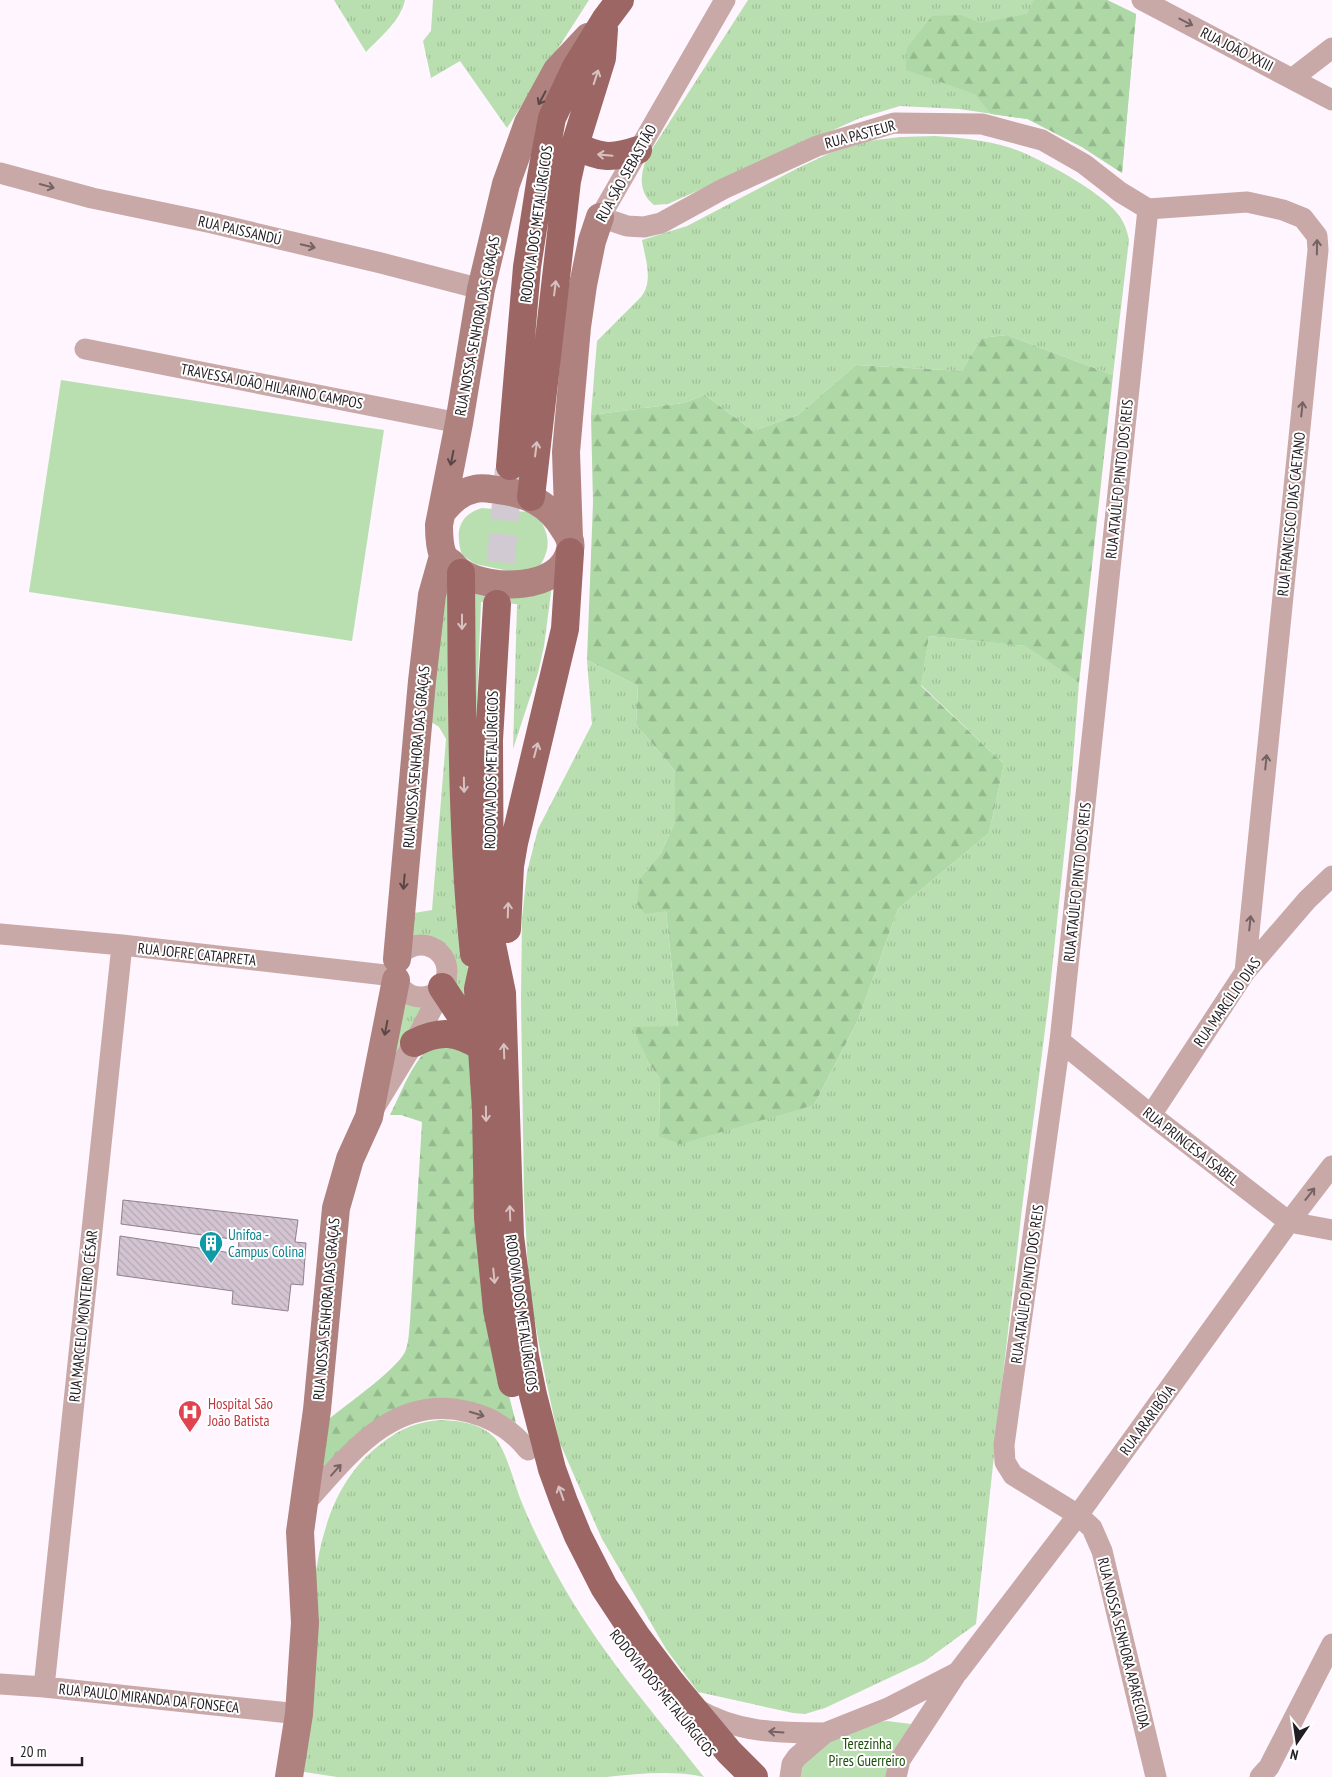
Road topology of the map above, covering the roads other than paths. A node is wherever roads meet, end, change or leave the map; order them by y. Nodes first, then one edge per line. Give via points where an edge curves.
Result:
1 (724, 0) edge
2 (1142, 0) edge
3 (612, 10) edge
4 (1332, 48) edge
5 (1293, 78) junction
6 (1332, 100) edge
7 (574, 144) junction
8 (638, 150) junction
9 (0, 173) edge
10 (1148, 209) junction
11 (600, 217) junction
12 (481, 289) junction
13 (85, 349) dead end
14 (459, 423) junction
15 (566, 452) junction
16 (510, 466) tunnel mouth
17 (535, 500) junction
18 (442, 512) junction
19 (570, 545) junction
20 (452, 565) junction
21 (497, 604) tunnel mouth
22 (1332, 876) edge
23 (0, 934) edge
24 (122, 945) junction
25 (396, 971) junction
26 (1245, 972) junction
27 (440, 989) junction
28 (490, 994) junction
29 (1060, 1041) junction
30 (414, 1043) junction
31 (482, 1048) junction
32 (1151, 1115) junction
33 (369, 1117) junction
34 (1332, 1166) edge
35 (1289, 1222) junction
36 (1332, 1230) edge
37 (528, 1450) junction
38 (303, 1506) junction
39 (1078, 1515) junction
40 (1332, 1644) edge
41 (958, 1672) junction
42 (0, 1684) edge
43 (44, 1687) junction
44 (688, 1704) junction
45 (299, 1714) junction
46 (825, 1733) junction
47 (289, 1777) edge
48 (734, 1777) edge
49 (754, 1777) edge
50 (790, 1777) edge
51 (896, 1777) edge
52 (1156, 1777) edge
53 (1260, 1777) edge

1 - 8 street, RUA SÃO SEBASTIÃO
2 -> 5 street, RUA JOÃO XXIII
7 -> 3 main road via 602,58
3 -> 12 street, RUA NOSSA SENHORA DAS GRAÇAS via 556,70 528,123 506,184
3 - 16 main road, RODOVIA DOS METALÚRGICOS via 576,67 552,118 527,267
4 - 5 street
5 - 6 street, RUA JOÃO XXIII
8 -> 7 main road via 622,156 606,156 589,153
17 -> 7 main road via 567,181
8 - 11 street, RUA SÃO SEBASTIÃO
9 -> 12 street, RUA PAISSANDÚ via 92,198 212,223
10 - 11 street, RUA PASTEUR via 1084,164 1042,140 982,124 894,123 817,146 661,223 628,226
26 -> 10 street, RUA FRANCISCO DIAS CAETANO via 1318,236 1303,218 1247,202
10 - 29 street, RUA ATAÚLFO PINTO DOS REIS
11 - 15 street, RUA SÃO SEBASTIÃO via 592,241 577,327
12 - 14 street, RUA NOSSA SENHORA DAS GRAÇAS
13 - 14 street, TRAVESSA JOÃO HILARINO CAMPOS
14 -> 18 street, RUA NOSSA SENHORA DAS GRAÇAS
15 - 17 street, RUA SÃO SEBASTIÃO
15 - 19 street, RUA SÃO SEBASTIÃO
17 - 18 street via 510,491 477,488 453,499
17 - 19 street via 550,511
18 - 20 street via 439,538
19 - 20 street via 561,568 548,577 516,585 491,584
28 -> 19 main road via 507,941 514,843 565,629
20 -> 25 street, RUA NOSSA SENHORA DAS GRAÇAS via 432,595
20 -> 28 main road via 467,888
21 - 28 main road, RODOVIA DOS METALÚRGICOS via 489,740
22 - 26 street, RUA MARCÍLIO DIAS via 1306,900
23 - 24 street, RUA JOFRE CATAPRETA
24 - 25 street, RUA JOFRE CATAPRETA
24 - 43 street, RUA MARCELO MONTEIRO CÉSAR
25 - 27 street via 405,992 412,996 429,996
25 - 27 street via 402,951 409,946 418,944 435,948 442,954 448,970
25 -> 33 street, RUA NOSSA SENHORA DAS GRAÇAS
26 - 32 street, RUA MARCÍLIO DIAS
27 - 30 street, RUA NOSSA SENHORA DAS GRAÇAS
27 - 31 main road
28 - 31 main road, RODOVIA DOS METALÚRGICOS
44 -> 28 main road, RODOVIA DOS METALÚRGICOS via 637,1637 594,1570 564,1502 542,1434 525,1356 510,1236
29 - 32 street, RUA PRINCESA ISABEL
29 - 39 street, RUA ATAÚLFO PINTO DOS REIS via 1004,1445 1006,1462 1013,1475
30 - 31 main road via 444,1034 457,1035
30 - 33 street, RUA NOSSA SENHORA DAS GRAÇAS
31 -> 37 main road, RODOVIA DOS METALÚRGICOS via 488,1218 496,1302
32 - 35 street, RUA PRINCESA ISABEL
33 - 38 street, RUA NOSSA SENHORA DAS GRAÇAS via 342,1181 336,1208 317,1410
35 -> 34 street, RUA ARARIBÓIA
35 - 36 street, RUA PRINCESA ISABEL
35 - 39 street, RUA ARARIBÓIA
38 -> 37 street via 373,1433 393,1420 422,1410 462,1410 492,1419 517,1436
37 - 48 main road, RODOVIA DOS METALÚRGICOS via 563,1544 594,1603 662,1696
38 - 45 street, RUA NOSSA SENHORA DAS GRAÇAS via 300,1532 305,1623
39 - 41 street, RUA ARARIBÓIA
39 - 52 street, RUA NOSSA SENHORA APARECIDA via 1092,1528 1102,1551
40 - 53 street via 1269,1767
41 - 46 street, RUA ARARIBÓIA via 895,1705
41 - 51 street, RUA ARARIBÓIA via 900,1760
42 - 43 street, RUA PAULO MIRANDA DA FONSECA
43 - 45 street, RUA PAULO MIRANDA DA FONSECA
46 -> 44 street via 751,1729 726,1723
44 - 49 main road, RODOVIA DOS METALÚRGICOS
45 - 47 street, RUA NOSSA SENHORA DAS GRAÇAS
46 - 50 street via 796,1757

